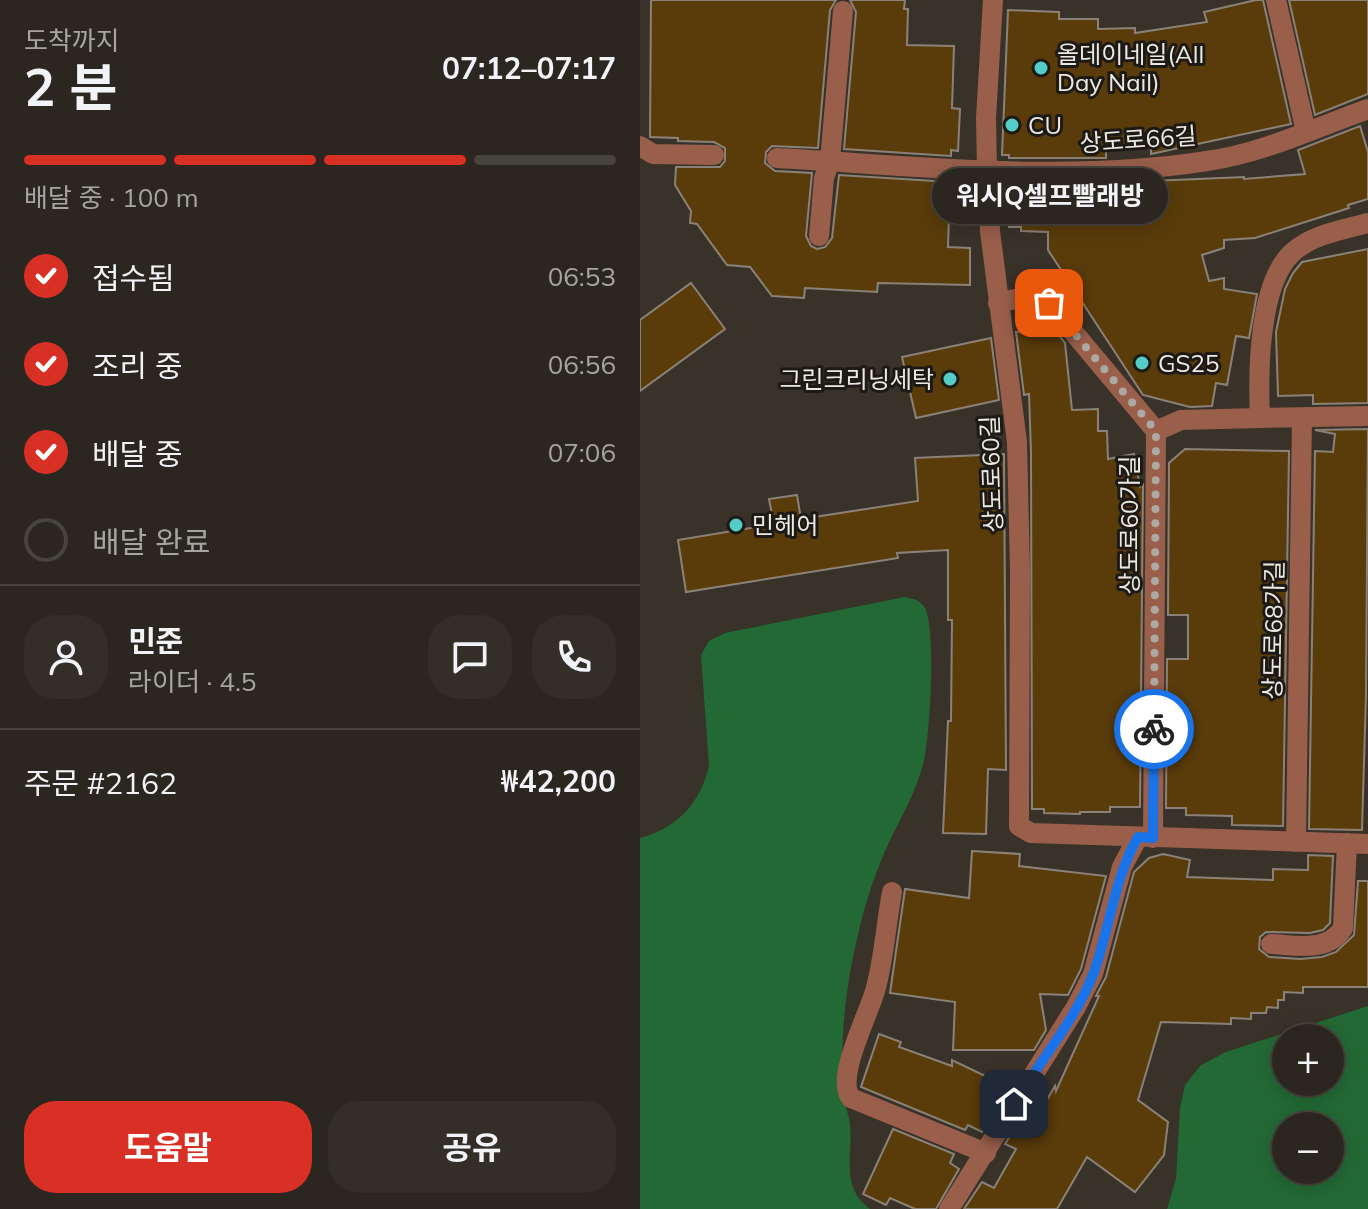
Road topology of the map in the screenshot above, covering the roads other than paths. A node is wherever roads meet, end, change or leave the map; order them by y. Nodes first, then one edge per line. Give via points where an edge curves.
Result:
1 (993, 0) edge
2 (1276, 0) edge
3 (843, 11) dead end
4 (1368, 109) edge
5 (1306, 132) junction
6 (640, 146) edge
7 (714, 155) dead end
8 (777, 158) dead end
9 (830, 161) junction
10 (987, 170) junction
11 (1368, 223) edge
12 (819, 236) dead end
13 (998, 303) junction
14 (1368, 416) edge
15 (1260, 418) junction
16 (1302, 418) junction
17 (1156, 431) junction
18 (1146, 838) junction
19 (1296, 842) junction
20 (1358, 843) edge
21 (892, 892) dead end
22 (1271, 944) dead end
23 (986, 1153) junction
24 (949, 1209) edge

1 - 10 street, 상도로60길
2 - 5 street
3 - 9 street
4 - 5 street, 상도로66길
5 - 10 street, 상도로66길 via 1207,161 1103,170
6 - 7 street via 653,154
8 - 9 street, 상도로66길
9 - 10 street, 상도로66길
9 - 12 street
10 - 13 street, 상도로60길
11 - 15 street via 1325,234 1294,250 1277,269 1261,337
13 - 17 street, 상도로60가길 via 1027,297 1049,303
13 - 18 street, 상도로60길 via 1017,442 1019,826 1031,833
14 - 16 street
15 - 16 street
15 - 17 street via 1181,420
16 - 19 street, 상도로68가길
17 - 18 street, 상도로60가길
18 - 19 street, 상도로60길
18 - 23 street via 1122,867 1093,974
19 - 20 street, 상도로60길
20 - 22 street via 1338,936 1323,944
21 - 23 street via 876,989 844,1085 851,1098
23 - 24 street

